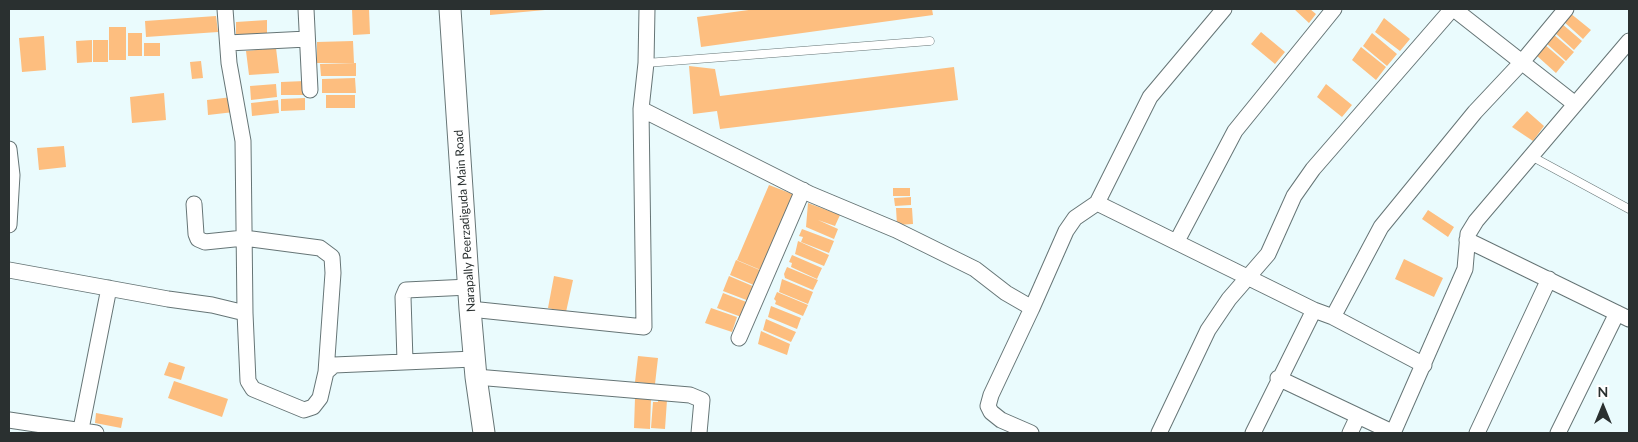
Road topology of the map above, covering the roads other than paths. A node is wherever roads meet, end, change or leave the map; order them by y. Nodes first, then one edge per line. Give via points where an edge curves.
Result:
1 (225, 9) edge
2 (306, 9) edge
3 (450, 9) edge
4 (647, 9) edge
5 (1224, 9) edge
6 (1334, 9) edge
7 (1453, 9) edge
8 (1566, 9) edge
9 (307, 39) junction
10 (930, 41) dead end
11 (1629, 42) edge
12 (228, 43) junction
13 (1522, 62) junction
14 (646, 63) junction
15 (310, 90) dead end
16 (1575, 104) junction
17 (641, 110) junction
18 (9, 149) edge
19 (1531, 156) junction
20 (802, 190) junction
21 (1097, 203) junction
22 (194, 204) dead end
23 (1629, 209) edge
24 (9, 225) edge
25 (244, 238) junction
26 (1467, 240) junction
27 (1177, 241) junction
28 (9, 270) edge
29 (1248, 276) junction
30 (1549, 279) junction
31 (469, 287) junction
32 (109, 288) junction
33 (470, 308) junction
34 (1032, 308) junction
35 (1314, 310) junction
36 (245, 313) junction
37 (1623, 316) edge
38 (1334, 317) junction
39 (739, 338) dead end
40 (405, 361) junction
41 (1424, 365) junction
42 (475, 368) junction
43 (326, 372) junction
44 (1278, 378) junction
45 (1358, 416) junction
46 (9, 420) edge
47 (40, 428) edge
48 (81, 429) junction
49 (96, 433) edge
50 (484, 433) edge
51 (699, 433) edge
52 (1031, 433) edge
53 (1159, 433) edge
54 (1253, 433) edge
55 (1350, 433) edge
56 (1393, 433) edge
57 (1476, 433) edge
58 (1558, 433) edge

1 - 12 street
2 - 9 street
3 - 31 street, Narapally Peerzadiguda Main Road
4 - 14 street
5 - 21 street via 1150,97
6 - 27 street via 1235,132
7 - 13 street
7 - 29 street via 1313,169 1294,196 1268,254
8 - 13 street
9 - 12 street
9 - 15 street
10 - 14 lane
11 - 16 street
12 - 25 street via 243,140
13 - 16 street
13 - 38 street via 1474,112 1381,227
14 - 17 street
16 - 19 street
17 - 20 street
17 - 33 street via 644,327
18 - 24 street via 12,175
19 - 23 lane
19 - 26 street via 1476,221
20 - 34 street via 896,230 975,269
20 - 39 street
21 - 27 street
21 - 34 street via 1075,218 1066,231
22 - 25 street via 198,239 205,242
25 - 36 street
25 - 43 street via 320,248 332,258
26 - 30 street
26 - 41 street via 1465,269
27 - 29 street
28 - 32 street
29 - 35 street
29 - 53 street via 1208,330
30 - 37 street
30 - 57 street
31 - 33 street, Narapally Peerzadiguda Main Road
31 - 40 street via 406,290 403,296
32 - 36 street
32 - 48 street
33 - 42 street, Narapally Peerzadiguda Main Road
34 - 52 street via 988,406 1000,420
35 - 38 street
35 - 44 street
36 - 43 street via 248,381 253,389 304,410 313,407 320,398
37 - 58 street
38 - 41 street
40 - 42 street
40 - 43 street via 334,365
41 - 56 street
42 - 50 street, Narapally Peerzadiguda Main Road
42 - 51 street via 690,395 702,400
44 - 45 street
44 - 54 street
45 - 55 street
45 - 56 street
46 - 47 street
47 - 48 street
48 - 49 street

